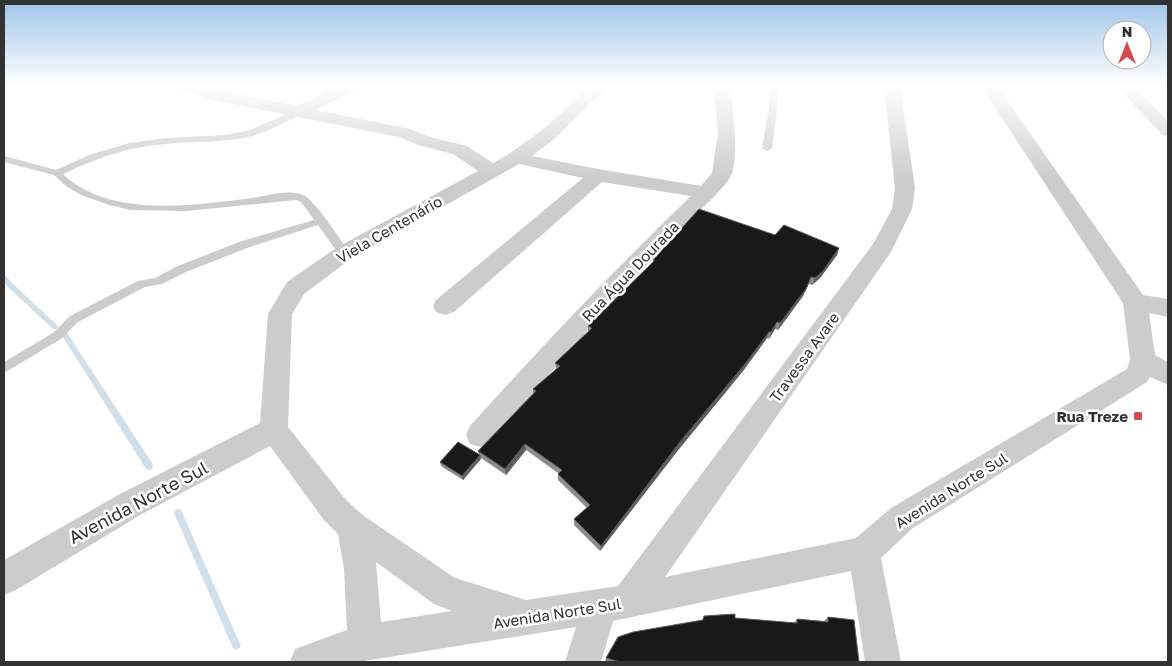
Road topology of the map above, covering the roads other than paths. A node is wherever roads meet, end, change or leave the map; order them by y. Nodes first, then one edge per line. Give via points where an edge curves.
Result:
1 (287, 117) edge
2 (328, 117) edge
3 (567, 117) edge
4 (725, 117) edge
5 (772, 117) edge
6 (896, 117) edge
7 (1010, 117) edge
8 (1155, 117) edge
9 (1168, 131) edge
10 (767, 148) dead end
11 (516, 158) junction
12 (4, 159) edge
13 (493, 172) junction
14 (57, 173) junction
15 (598, 175) junction
16 (706, 193) junction
17 (321, 222) junction
18 (344, 253) junction
19 (1135, 302) junction
20 (445, 306) dead end
21 (1168, 308) edge
22 (1143, 360) junction
23 (4, 368) edge
24 (1168, 374) edge
25 (274, 430) junction
26 (480, 434) dead end
27 (353, 527) junction
28 (864, 552) junction
29 (4, 578) edge
30 (614, 605) junction
31 (528, 618) junction
32 (365, 642) junction
33 (308, 662) edge
34 (583, 662) edge
35 (882, 662) edge

1 - 14 lane via 250,134 231,138 127,145
2 - 13 street via 412,135 460,150
3 - 11 street, Viela Centenário
4 - 16 street, Rua Água Dourada via 727,133 722,174
5 - 10 lane
6 - 30 street, Travessa Avare via 904,188 902,209 883,247
7 - 19 street
8 - 9 street
11 - 13 street, Viela Centenário
11 - 15 street
12 - 14 lane
13 - 18 street, Viela Centenário
14 - 17 lane via 79,190 107,201 141,208 208,207 300,197
15 - 16 street
15 - 20 street
16 - 26 street, Rua Água Dourada via 570,332
17 - 18 lane
17 - 23 lane via 243,245 158,281 142,284 74,319 57,336
18 - 25 street, Viela Centenário via 295,288 280,314
19 - 21 street
19 - 22 street
22 - 24 street
22 - 28 street, Avenida Norte Sul via 1138,374 902,518
25 - 27 street
25 - 29 street, Avenida Norte Sul via 131,504
27 - 31 street via 446,592
27 - 32 street via 361,569
28 - 30 street, Avenida Norte Sul
28 - 35 street
30 - 31 street, Avenida Norte Sul
30 - 34 street, Travessa Avare
31 - 32 street, Avenida Norte Sul
32 - 33 street, Avenida Norte Sul

